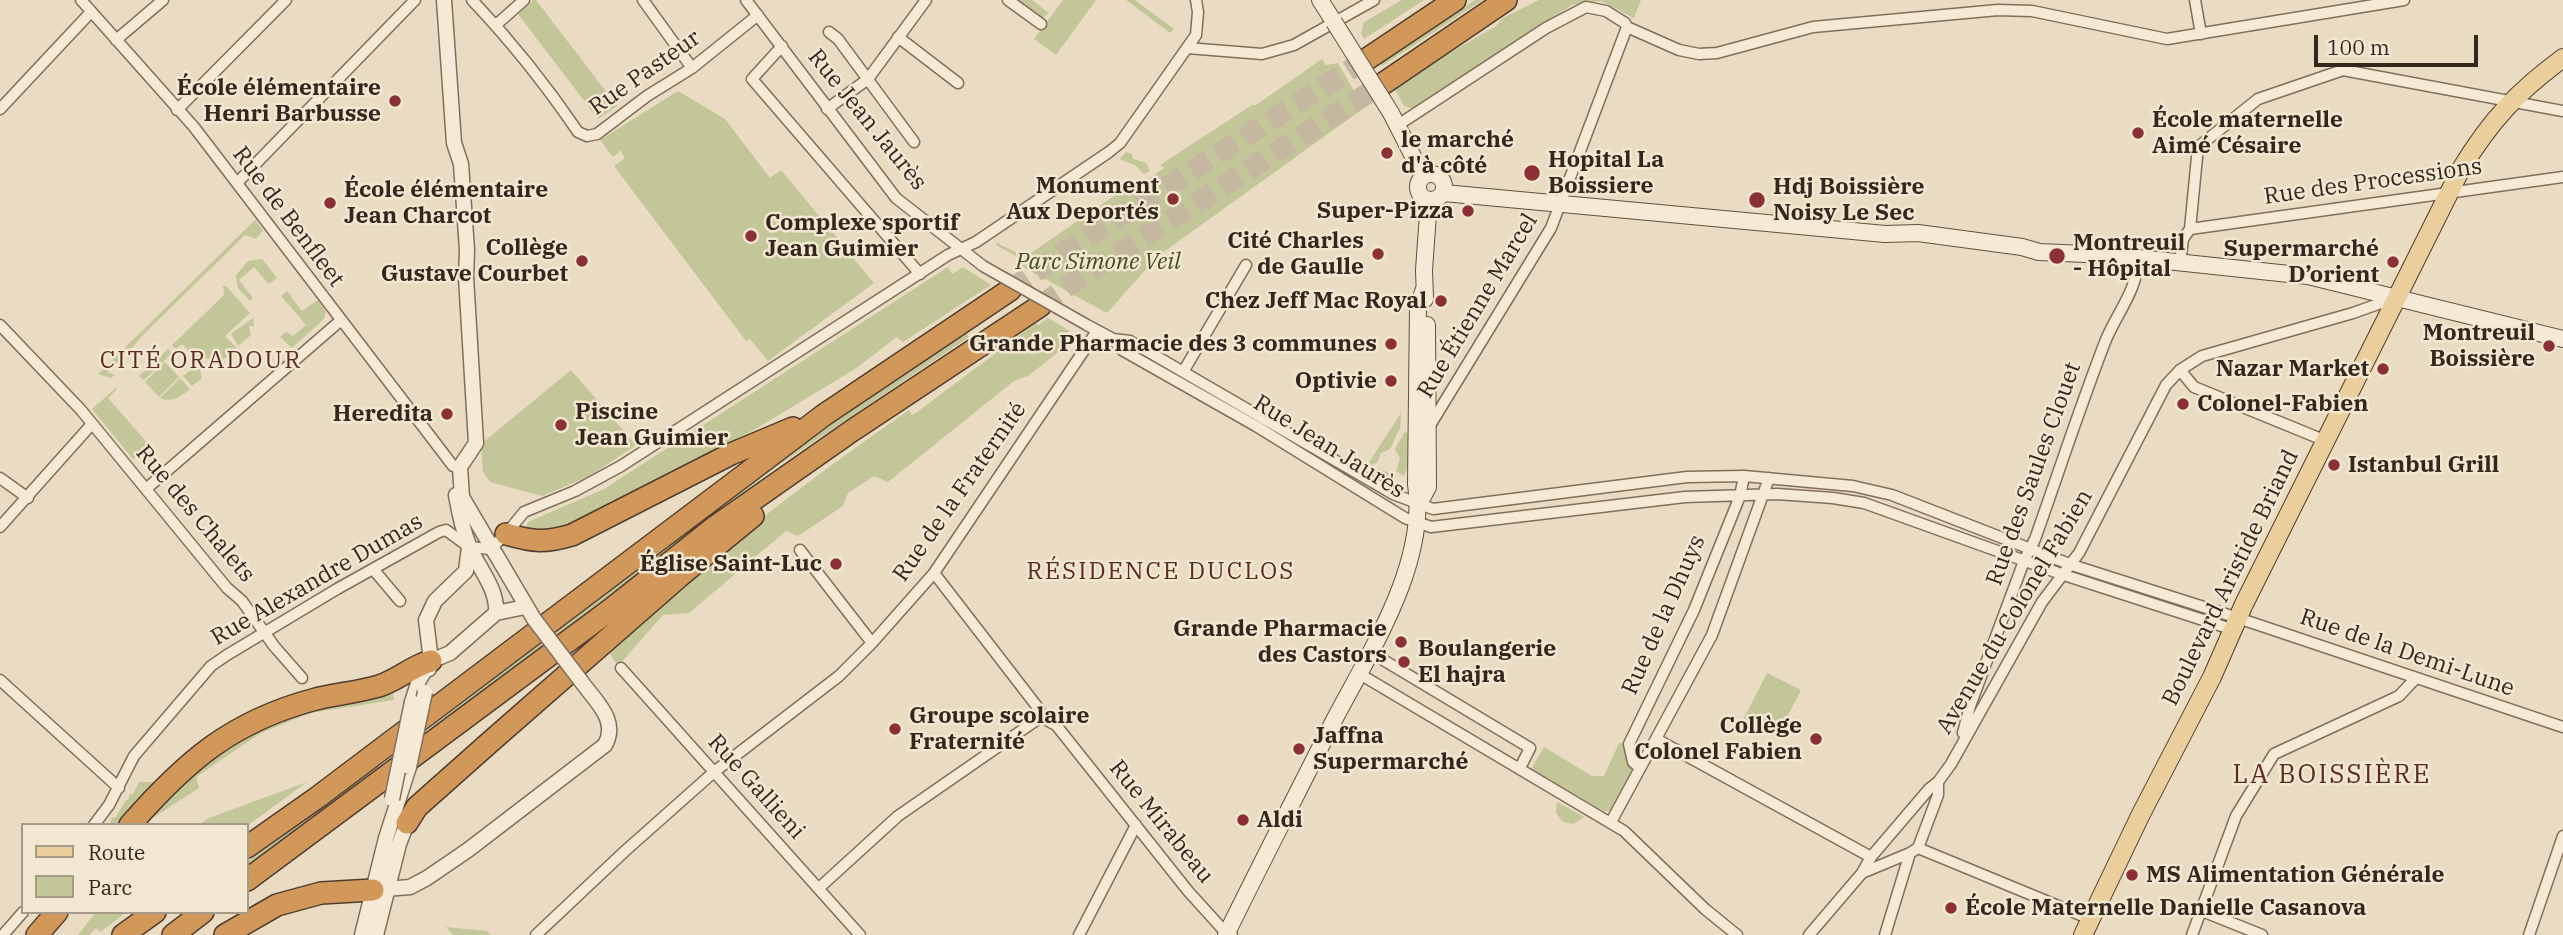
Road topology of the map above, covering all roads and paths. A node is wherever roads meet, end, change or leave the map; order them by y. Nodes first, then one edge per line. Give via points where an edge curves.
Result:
1 (81, 0) edge
2 (163, 0) edge
3 (286, 0) edge
4 (415, 0) edge
5 (444, 0) edge
6 (472, 0) edge
7 (524, 0) edge
8 (643, 0) edge
9 (746, 0) edge
10 (1007, 0) edge
11 (1196, 0) edge
12 (1320, 0) edge
13 (1374, 0) edge
14 (1455, 0) edge
15 (1506, 0) edge
16 (2195, 0) edge
17 (2404, 0) edge
18 (920, 2) edge
19 (92, 12) junction
20 (758, 15) junction
21 (1334, 22) junction
22 (1041, 24) dead end
23 (496, 25) junction
24 (1627, 27) junction
25 (828, 32) dead end
26 (2201, 34) junction
27 (898, 37) junction
28 (116, 40) junction
29 (782, 46) junction
30 (1187, 48) junction
31 (2563, 58) edge
32 (1367, 59) tunnel mouth
33 (692, 68) junction
34 (868, 79) junction
35 (958, 83) dead end
36 (1384, 83) tunnel mouth
37 (2510, 101) junction
38 (0, 109) edge
39 (827, 109) junction
40 (177, 110) junction
41 (2563, 111) edge
42 (1394, 119) junction
43 (914, 142) dead end
44 (1423, 176) junction
45 (2563, 177) edge
46 (237, 183) junction
47 (1444, 193) junction
48 (2449, 193) junction
49 (1429, 201) junction
50 (1561, 203) junction
51 (2190, 229) junction
52 (961, 249) junction
53 (2138, 258) junction
54 (2180, 263) junction
55 (1246, 265) dead end
56 (920, 274) junction
57 (1424, 289) junction
58 (1010, 290) tunnel mouth
59 (2396, 298) junction
60 (1040, 306) tunnel mouth
61 (340, 321) junction
62 (0, 325) edge
63 (1092, 328) junction
64 (1113, 339) junction
65 (2563, 339) edge
66 (2180, 370) junction
67 (1183, 372) junction
68 (824, 415) junction
69 (92, 425) junction
70 (1428, 428) junction
71 (2326, 441) junction
72 (476, 443) junction
73 (453, 466) junction
74 (1744, 476) junction
75 (0, 478) edge
76 (1769, 478) junction
77 (778, 482) junction
78 (146, 489) junction
79 (1740, 496) junction
80 (1763, 496) junction
81 (28, 498) junction
82 (1419, 504) junction
83 (1417, 523) junction
84 (0, 527) edge
85 (506, 534) junction
86 (469, 547) junction
87 (490, 549) junction
88 (800, 550) dead end
89 (2030, 550) junction
90 (2024, 561) junction
91 (2072, 565) junction
92 (373, 569) junction
93 (934, 573) junction
94 (2064, 575) junction
95 (400, 601) dead end
96 (496, 613) junction
97 (529, 613) junction
98 (2236, 624) junction
99 (265, 632) junction
100 (872, 643) junction
101 (1370, 652) junction
102 (431, 661) junction
103 (621, 668) dead end
104 (1358, 673) junction
105 (302, 678) dead end
106 (2415, 679) junction
107 (0, 680) edge
108 (1041, 717) junction
109 (2563, 727) edge
110 (1656, 739) junction
111 (1959, 746) junction
112 (1520, 768) junction
113 (1640, 768) junction
114 (715, 772) junction
115 (119, 788) junction
116 (439, 789) junction
117 (1935, 789) junction
118 (401, 792) junction
119 (1611, 822) junction
120 (95, 823) edge
121 (132, 823) edge
122 (407, 823) joint
123 (1136, 825) junction
124 (2563, 835) edge
125 (248, 846) edge
126 (1914, 851) junction
127 (1871, 857) junction
128 (1862, 873) junction
129 (248, 879) edge
130 (819, 888) junction
131 (381, 890) junction
132 (2202, 911) junction
133 (21, 914) edge
134 (55, 914) edge
135 (152, 914) edge
136 (200, 914) edge
137 (2087, 927) edge
138 (541, 934) edge
139 (3, 935) edge
140 (37, 935) edge
141 (123, 935) edge
142 (173, 935) edge
143 (225, 935) edge
144 (362, 935) edge
145 (376, 935) edge
146 (860, 935) edge
147 (1079, 935) edge
148 (1228, 935) edge
149 (1737, 935) edge
150 (1809, 935) edge
151 (1885, 935) edge
152 (2192, 935) edge
153 (2262, 935) edge
154 (2529, 935) edge

1 - 19 street, Rue de Benfleet
2 - 28 street
3 - 40 street
4 - 46 street
5 - 72 street via 454,143 461,164
6 - 23 street
7 - 23 street
8 - 33 street
9 - 20 street, Rue Jean Jaurès
10 - 22 street
11 - 30 street via 1196,35
12 - 21 main road
13 - 21 street
14 - 32 highway
15 - 36 highway
16 - 26 street
17 - 26 street
18 - 27 street
19 - 28 street, Rue de Benfleet
19 - 38 street
20 - 29 street, Rue Jean Jaurès
20 - 33 street, Rue Pasteur
21 - 30 street via 1294,45 1262,54
21 - 42 main road, bridge
23 - 33 street, Rue Pasteur via 579,132 587,136 597,134
24 - 26 street via 1699,54 1813,27 1998,10 2032,12 2167,39
24 - 42 street via 1606,12 1586,7
24 - 50 street, Rue Étienne Marcel
25 - 34 street
27 - 34 street
27 - 35 street
28 - 40 street, Rue de Benfleet
29 - 39 street, Rue Jean Jaurès
29 - 56 street via 752,79
30 - 52 street via 1120,143
31 - 37 main road, Boulevard Aristide Briand
34 - 39 street
34 - 43 street
37 - 41 street
37 - 48 main road, Boulevard Aristide Briand via 2479,139
37 - 51 street via 2343,71 2258,99 2198,147
39 - 52 street, Rue Jean Jaurès via 896,198
40 - 46 street, Rue de Benfleet
42 - 44 main road
44 - 47 main road via 1440,177
44 - 49 main road via 1419,193
45 - 48 street, Rue des Processions
46 - 61 street, Rue de Benfleet
47 - 49 main road
47 - 50 main road
48 - 51 street, Rue des Processions
48 - 59 main road, Boulevard Aristide Briand
49 - 57 main road
50 - 53 main road via 1885,234 1918,233 2039,251
50 - 70 street, Rue Étienne Marcel via 1551,228
51 - 54 street via 2183,239
52 - 56 street
52 - 63 street, Rue Jean Jaurès, bridge
53 - 54 main road
53 - 89 street, Rue des Saules Clouet via 2126,303 2106,339
54 - 59 main road via 2325,279
55 - 67 street
56 - 85 street via 621,466 524,512
57 - 70 main road
57 - 82 main road via 1418,306 1416,359
58 - 68 highway
59 - 65 main road
59 - 66 street, Avenue du Colonel Fabien via 2202,356
59 - 71 main road, Boulevard Aristide Briand
60 - 77 highway
61 - 73 street, Rue de Benfleet
61 - 78 street
62 - 69 street, Rue des Chalets
63 - 64 street, Rue Jean Jaurès
63 - 93 street, Rue de la Fraternité
64 - 67 street, Rue Jean Jaurès via 1129,341
64 - 83 street, Rue Jean Jaurès via 1122,350
66 - 71 street via 2194,387
66 - 91 street, Avenue du Colonel Fabien via 2166,384
67 - 82 street, Rue Jean Jaurès via 1393,494
68 - 85 highway via 731,454 572,535 549,542
68 - 125 highway
69 - 78 street, Rue des Chalets
69 - 81 street
70 - 82 main road via 1428,487
71 - 98 main road, Boulevard Aristide Briand
72 - 73 street
72 - 87 street via 460,467 462,497
73 - 86 street
74 - 76 street, Rue Jean Jaurès
74 - 79 street, Rue de la Dhuys
74 - 82 street, Rue Jean Jaurès via 1673,478 1433,509
75 - 81 street
76 - 80 street, Rue de la Dhuys
76 - 89 street, Rue Jean Jaurès via 1853,486 1892,495
77 - 116 highway via 769,503
77 - 129 highway
78 - 99 street, Rue des Chalets
79 - 80 street
79 - 83 street via 1685,497 1438,527
79 - 113 street, Rue de la Dhuys via 1694,610 1629,744 1633,762
80 - 90 street via 1814,496 1864,503
80 - 110 street, Rue de la Dhuys via 1712,635
81 - 84 street
82 - 83 main road
83 - 101 main road via 1400,587
85 - 87 street
86 - 87 street
86 - 92 street, Rue Alexandre Dumas via 446,530
86 - 96 street via 496,599
86 - 102 street via 466,570 435,601 426,620
87 - 97 street
88 - 100 street
89 - 90 street, Rue des Saules Clouet
89 - 91 street, Rue Jean Jaurès
90 - 94 street
90 - 111 street, Rue des Saules Clouet
91 - 94 street, Avenue du Colonel Fabien
91 - 98 street, Rue Jean Jaurès
92 - 95 street
92 - 99 street, Rue Alexandre Dumas
93 - 100 street, Rue de la Fraternité
93 - 108 street, Rue Mirabeau
94 - 98 street
94 - 111 street, Avenue du Colonel Fabien via 2042,602
96 - 97 street
96 - 102 street via 450,653
97 - 131 street, bridge via 610,720 611,733 605,745 427,878 410,887
98 - 106 street, Rue de la Demi-Lune
98 - 137 main road, Boulevard Aristide Briand
99 - 105 street, Rue des Chalets
99 - 115 street, Rue Alexandre Dumas via 211,666 134,756
100 - 114 street, Rue de la Fraternité via 839,676
101 - 104 main road
101 - 112 street via 1530,748
102 - 118 street, bridge
102 - 118 street, bridge via 412,702
102 - 121 highway via 379,686 286,708 230,733 167,784
103 - 114 street, Rue Gallieni
104 - 112 street
104 - 148 main road
106 - 109 street, Rue de la Demi-Lune
106 - 132 street via 2399,696 2274,754 2236,816
107 - 115 street
108 - 123 street, Rue Mirabeau via 1056,725
108 - 130 street via 898,816
110 - 113 street, Rue de la Dhuys
110 - 127 street
111 - 117 street, Avenue du Colonel Fabien
112 - 119 street
113 - 119 street, Rue de la Dhuys
114 - 130 street, Rue Gallieni
114 - 138 street, Rue de la Fraternité via 625,850
115 - 120 street, Rue Alexandre Dumas
116 - 118 street
116 - 122 highway via 417,807
117 - 126 street, Avenue du Colonel Fabien
117 - 127 street, Avenue du Colonel Fabien
118 - 131 street via 386,838
119 - 149 street
122 - 131 street
123 - 147 street
123 - 148 street, Rue Mirabeau
124 - 154 street
126 - 128 street, Avenue du Colonel Fabien
126 - 137 street
126 - 151 street
127 - 128 street, Avenue du Colonel Fabien
128 - 150 street, Avenue du Colonel Fabien
130 - 146 street, Rue Gallieni
131 - 143 highway via 321,893 276,905
131 - 144 street
131 - 145 street
132 - 152 street
132 - 153 street
133 - 139 street
134 - 140 highway
135 - 141 highway
136 - 142 highway

